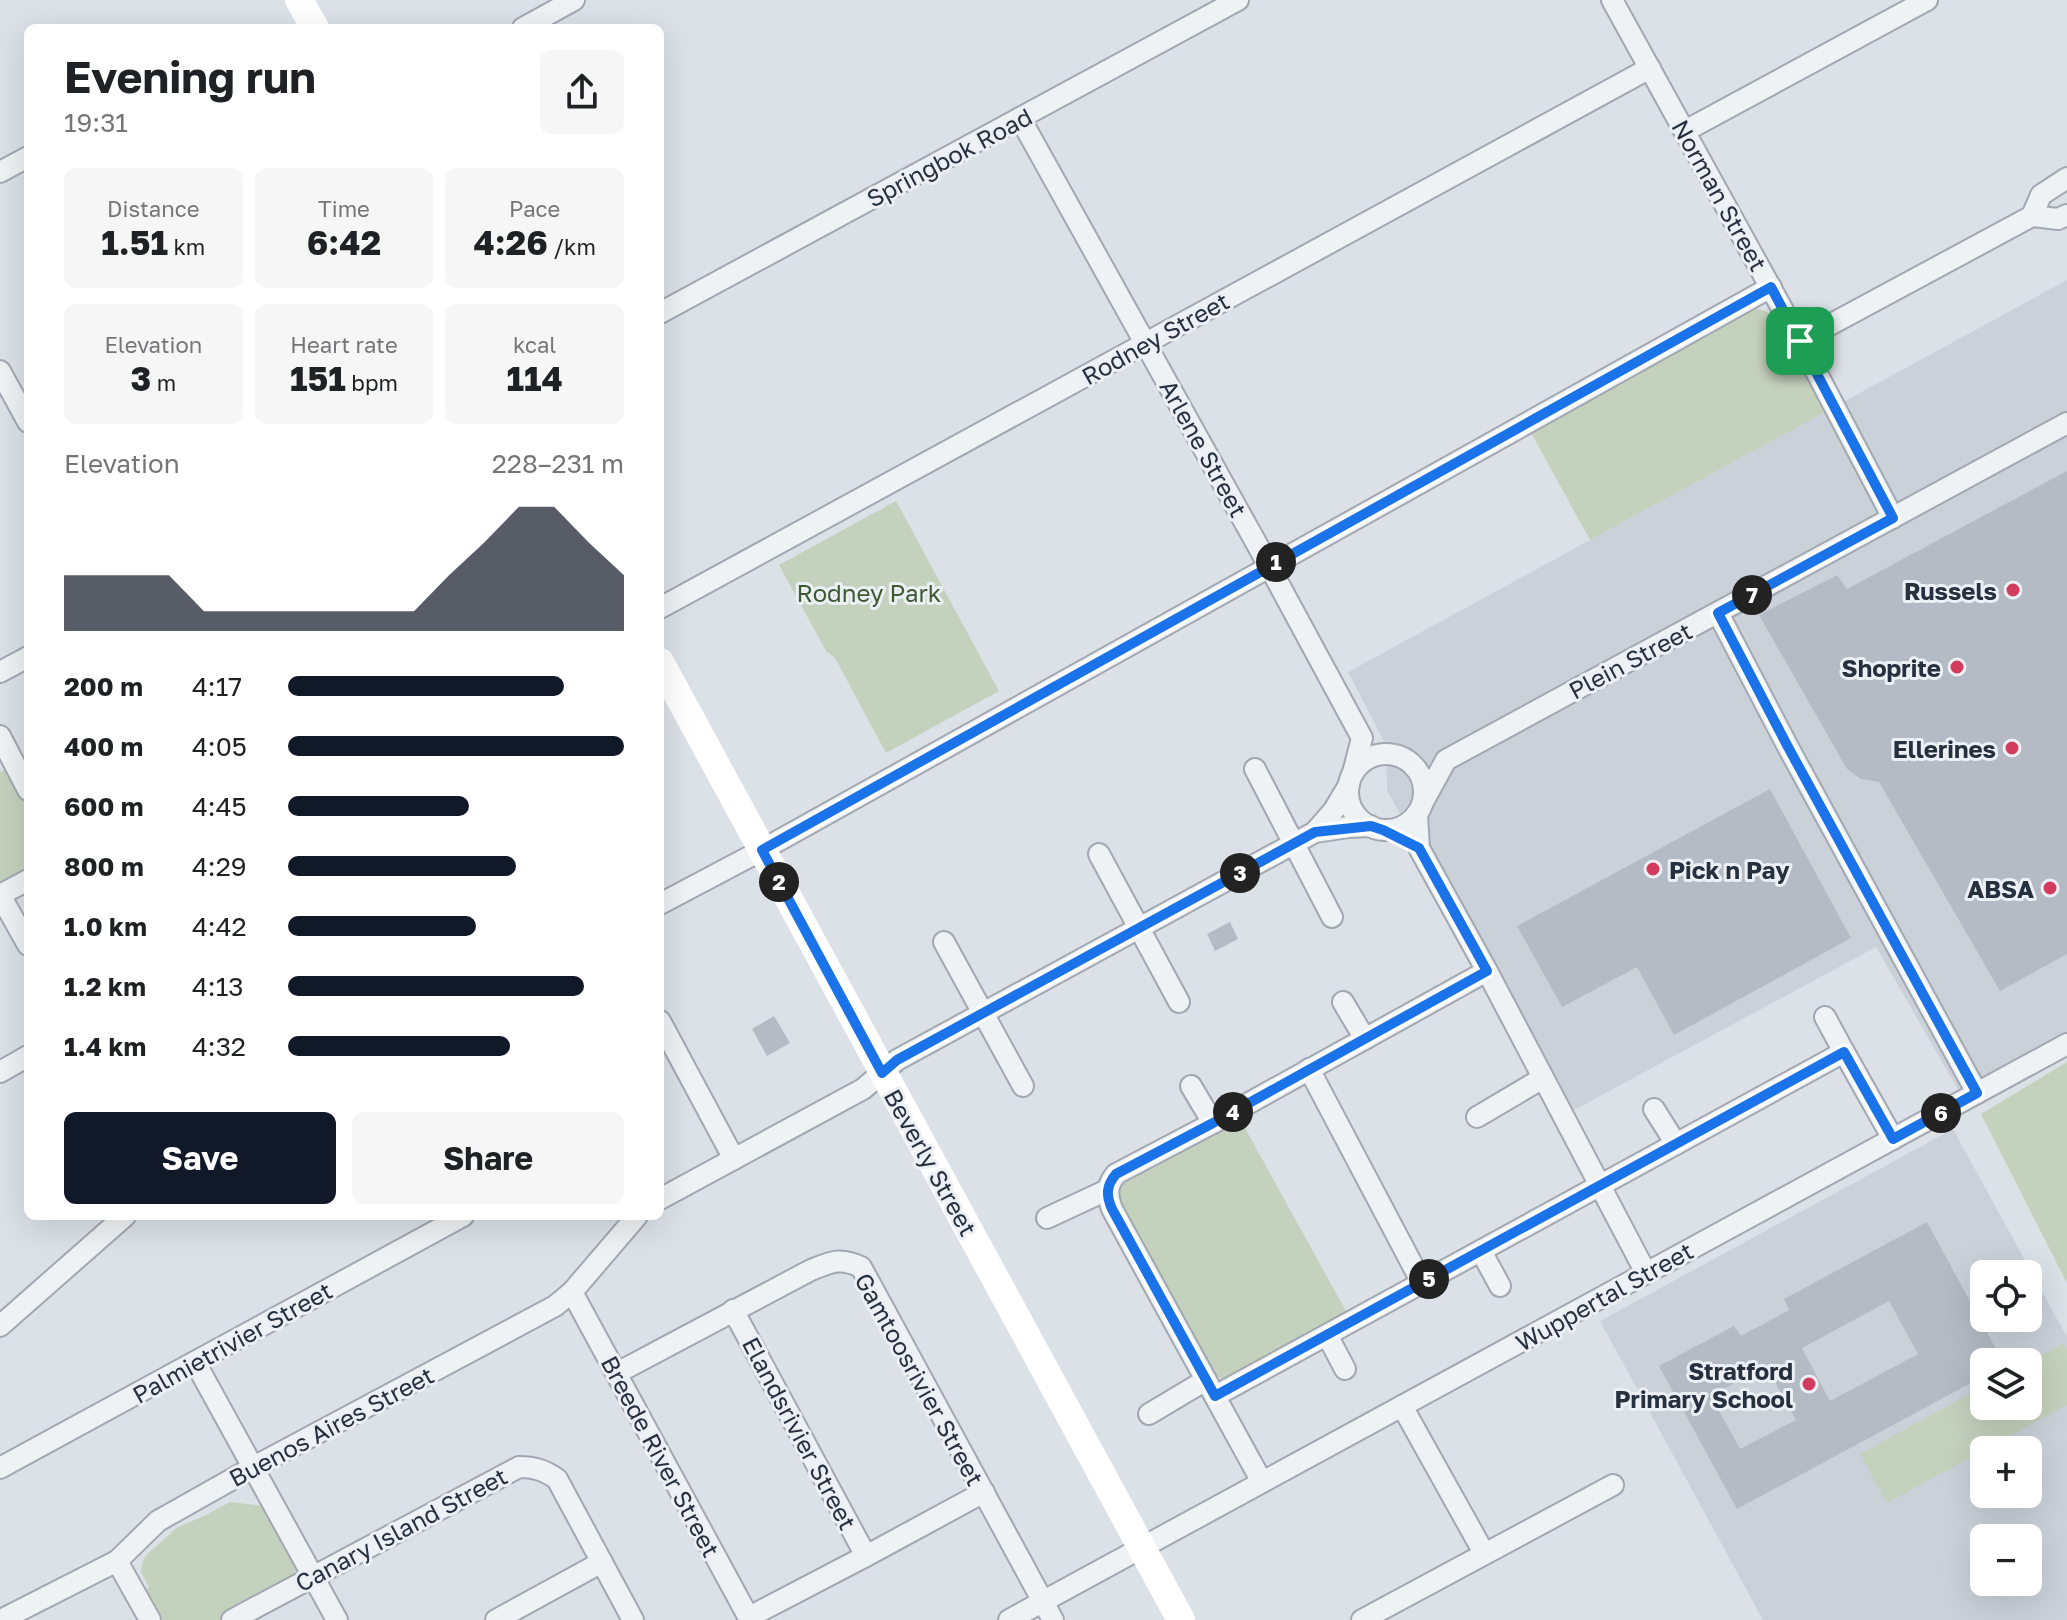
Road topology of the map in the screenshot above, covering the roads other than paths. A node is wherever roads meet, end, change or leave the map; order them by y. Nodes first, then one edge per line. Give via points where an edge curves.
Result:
1 (299, 0) edge
2 (574, 0) edge
3 (1238, 0) edge
4 (1612, 0) edge
5 (1927, 0) edge
6 (313, 24) edge
7 (530, 24) edge
8 (1650, 68) junction
9 (1020, 118) junction
10 (1685, 131) junction
11 (24, 159) edge
12 (0, 172) edge
13 (2067, 178) edge
14 (2067, 215) edge
15 (2032, 216) junction
16 (1771, 287) junction
17 (664, 311) edge
18 (1800, 341) junction
19 (1146, 344) junction
20 (0, 371) edge
21 (24, 415) edge
22 (2067, 423) edge
23 (1893, 518) junction
24 (1269, 566) junction
25 (664, 606) edge
26 (1718, 613) junction
27 (24, 659) edge
28 (664, 669) edge
29 (0, 672) edge
30 (0, 736) edge
31 (1362, 738) junction
32 (1404, 759) junction
33 (1446, 760) junction
34 (1255, 769) dead end
35 (1351, 779) junction
36 (24, 782) edge
37 (1420, 808) junction
38 (1377, 828) junction
39 (1315, 832) junction
40 (1294, 844) junction
41 (1419, 848) junction
42 (762, 850) junction
43 (1099, 854) dead end
44 (24, 882) edge
45 (0, 895) edge
46 (664, 902) edge
47 (1332, 917) dead end
48 (1139, 928) junction
49 (24, 938) edge
50 (944, 942) dead end
51 (1487, 971) junction
52 (1179, 1002) dead end
53 (1343, 1002) dead end
54 (983, 1013) junction
55 (1825, 1017) dead end
56 (664, 1028) edge
57 (1365, 1039) junction
58 (2067, 1044) edge
59 (1844, 1052) junction
60 (24, 1058) edge
61 (1309, 1069) junction
62 (0, 1072) edge
63 (882, 1073) junction
64 (1543, 1078) junction
65 (1023, 1086) dead end
66 (1191, 1086) dead end
67 (1977, 1093) junction
68 (1654, 1109) dead end
69 (1477, 1117) dead end
70 (1213, 1123) junction
71 (1893, 1139) junction
72 (1676, 1144) junction
73 (734, 1159) junction
74 (1600, 1185) junction
75 (1107, 1190) junction
76 (664, 1197) edge
77 (1047, 1218) dead end
78 (120, 1220) edge
79 (456, 1220) edge
80 (634, 1220) edge
81 (1481, 1251) junction
82 (1646, 1273) junction
83 (1422, 1283) junction
84 (1500, 1286) dead end
85 (572, 1292) junction
86 (733, 1310) junction
87 (0, 1326) edge
88 (1327, 1335) junction
89 (195, 1362) junction
90 (1345, 1369) dead end
91 (617, 1373) junction
92 (1211, 1388) junction
93 (1402, 1406) junction
94 (1149, 1414) dead end
95 (0, 1468) edge
96 (252, 1468) junction
97 (1262, 1482) junction
98 (1613, 1485) dead end
99 (984, 1492) junction
100 (1141, 1548) junction
101 (1484, 1553) junction
102 (866, 1556) junction
103 (117, 1561) junction
104 (602, 1562) junction
105 (315, 1576) junction
106 (1043, 1601) junction
107 (5, 1615) edge
108 (750, 1619) edge
109 (150, 1620) edge
110 (232, 1620) edge
111 (337, 1620) edge
112 (496, 1620) edge
113 (633, 1620) edge
114 (1009, 1620) edge
115 (1053, 1620) edge
116 (1181, 1620) edge
117 (1362, 1620) edge

1 - 6 street
2 - 7 street
3 - 9 street, Springbok Road
4 - 8 street, Norman Street
5 - 10 street
8 - 10 street, Norman Street
8 - 19 street, Rodney Street
9 - 17 street, Springbok Road
9 - 19 street, Arlene Street
10 - 16 street, Norman Street
11 - 12 street
13 - 15 street via 2041,195
14 - 15 street
15 - 18 street
16 - 18 street, Norman Street
16 - 24 street
18 - 23 street, Norman Street
19 - 24 street, Arlene Street
19 - 25 street, Rodney Street
20 - 21 street
22 - 23 street, Plein Street
23 - 26 street, Plein Street
24 - 31 street, Arlene Street
24 - 42 street
26 - 33 street, Plein Street
26 - 67 street
27 - 29 street
28 - 42 street, Beverly Street
30 - 36 street
31 - 32 street
31 - 35 street
32 - 33 street, Plein Street
32 - 35 street via 1373,756
32 - 37 street via 1422,779
33 - 37 street
34 - 40 street
35 - 38 street via 1353,810
35 - 39 street
37 - 38 street via 1396,829
37 - 41 street
38 - 39 street
38 - 41 street
39 - 40 street
40 - 47 street
40 - 48 street
41 - 51 street
42 - 46 street
42 - 63 street, Beverly Street
43 - 48 street
44 - 45 street
45 - 49 street
48 - 52 street
48 - 54 street
50 - 54 street
51 - 57 street
51 - 64 street
53 - 57 street
54 - 63 street
54 - 65 street
55 - 59 street
56 - 73 street
57 - 61 street
58 - 67 street, Wuppertal Street
59 - 71 street
59 - 72 street
60 - 62 street
61 - 70 street
61 - 83 street
63 - 73 street via 863,1089
63 - 100 street, Beverly Street
64 - 69 street
64 - 74 street
66 - 70 street
67 - 71 street, Wuppertal Street
68 - 72 street
70 - 75 street via 1116,1174
71 - 82 street, Wuppertal Street
72 - 74 street
73 - 76 street
74 - 81 street
74 - 82 street
75 - 77 street
75 - 92 street via 1112,1209
78 - 87 street
79 - 89 street, Palmietrivier Street
80 - 85 street, Buenos Aires Street
81 - 83 street
81 - 84 street
82 - 93 street, Wuppertal Street
83 - 88 street
85 - 91 street, Breede River Street
85 - 96 street, Buenos Aires Street via 555,1306
86 - 91 street, Gamtoosrivier Street
86 - 99 street, Gamtoosrivier Street via 830,1262 861,1267
86 - 102 street, Elandsrivier Street
88 - 90 street
88 - 92 street
89 - 95 street, Palmietrivier Street
89 - 96 street
91 - 108 street, Breede River Street
92 - 94 street
92 - 97 street
93 - 97 street, Wuppertal Street
93 - 101 street
96 - 103 street, Buenos Aires Street via 158,1521
96 - 105 street
97 - 100 street, Wuppertal Street
98 - 101 street
99 - 102 street
99 - 106 street, Gamtoosrivier Street
100 - 106 street, Wuppertal Street
100 - 116 street, Beverly Street
101 - 117 street
102 - 108 street
103 - 107 street, Buenos Aires Street
103 - 109 street
104 - 105 street, Canary Island Street via 557,1479 544,1470 519,1467
104 - 112 street
104 - 113 street, Canary Island Street
105 - 110 street, Canary Island Street
105 - 111 street
106 - 114 street, Wuppertal Street
106 - 115 street, Gamtoosrivier Street

